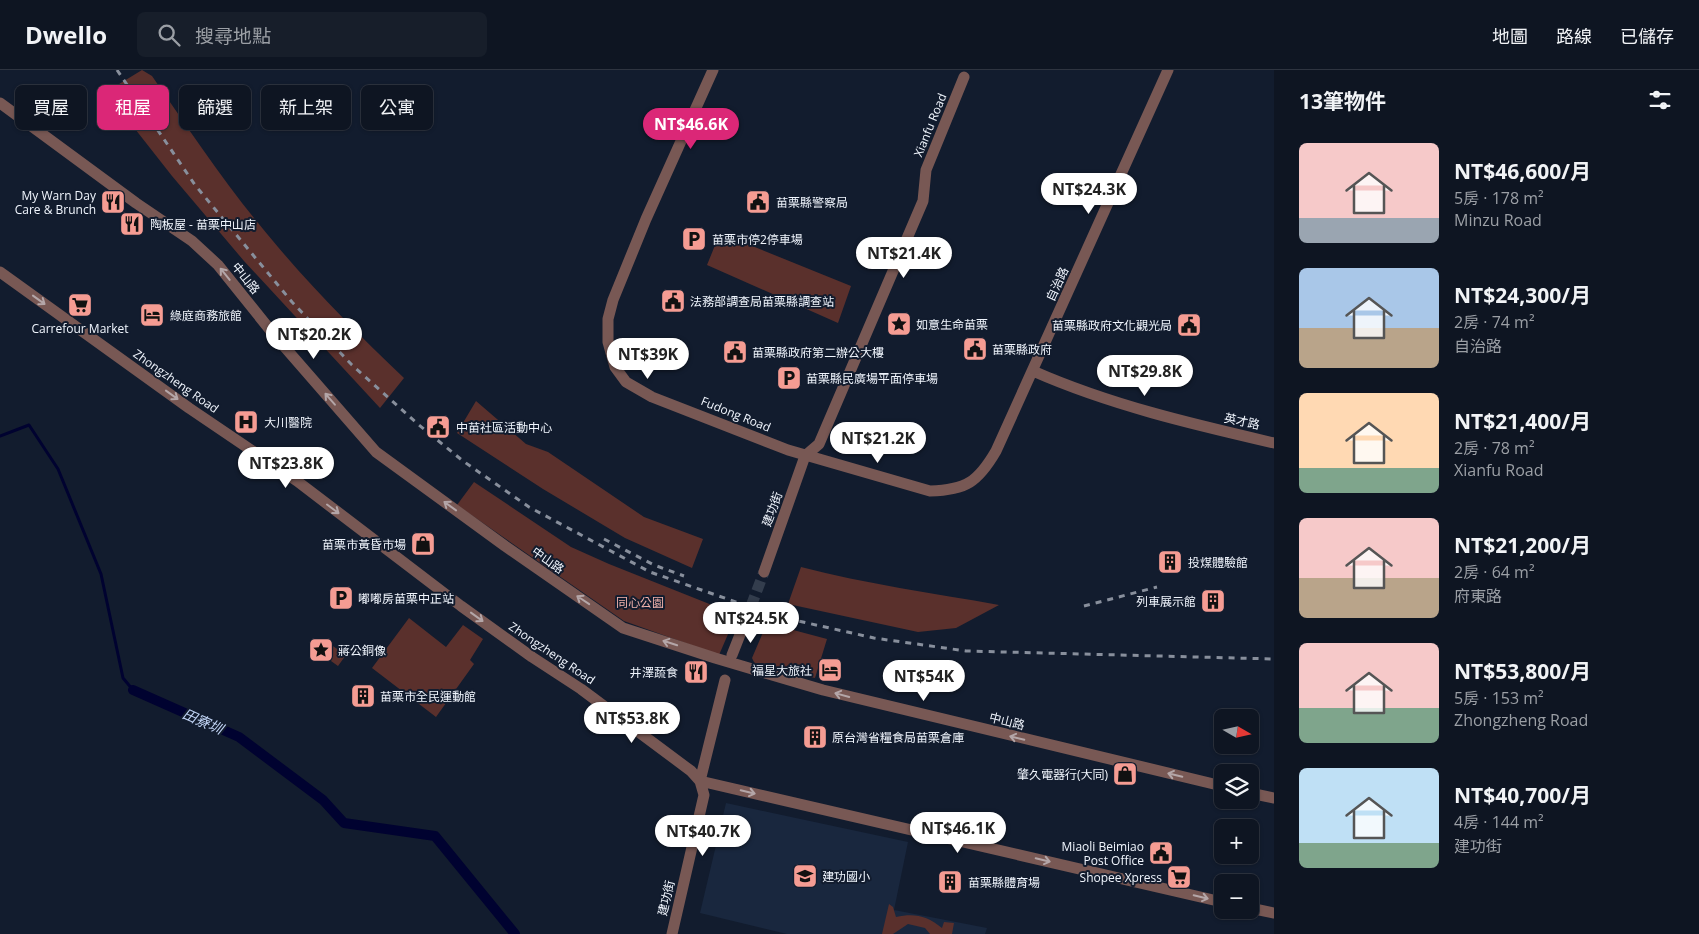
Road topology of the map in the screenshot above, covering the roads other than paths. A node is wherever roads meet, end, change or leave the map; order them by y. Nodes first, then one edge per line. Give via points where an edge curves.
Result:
1 (713, 70) edge
2 (1168, 70) edge
3 (964, 78) dead end
4 (0, 103) edge
5 (0, 272) edge
6 (1033, 370) junction
7 (1274, 442) edge
8 (805, 456) junction
9 (949, 491) joint
10 (764, 572) tunnel mouth
11 (745, 622) tunnel mouth
12 (732, 655) dead end
13 (725, 680) dead end
14 (700, 781) junction
15 (1214, 784) edge
16 (1259, 795) edge
17 (1274, 798) edge
18 (1214, 900) edge
19 (1259, 910) edge
20 (1274, 914) edge
21 (672, 934) edge

1 - 8 street, Fudong Road via 613,300 608,319 608,342 615,367 626,382 652,397
2 - 6 street, 自治路
3 - 8 street, Xianfu Road via 926,170 923,201 884,294 819,444
15 -> 4 street, 中山路 via 832,692 623,628 512,552 376,452 218,265 199,247
5 -> 14 street, Zhongzheng Road via 297,481 492,628 581,689
6 - 7 street, 英才路 via 1153,414
6 - 9 street, 自治路 via 983,473 968,485
8 - 9 street, Fudong Road via 930,491
8 - 10 street, 建功街
11 - 12 street
13 - 14 street, 建功街
14 -> 18 street, Zhongzheng Road
14 - 21 street, 建功街 via 704,795
16 - 17 street
19 - 20 street

